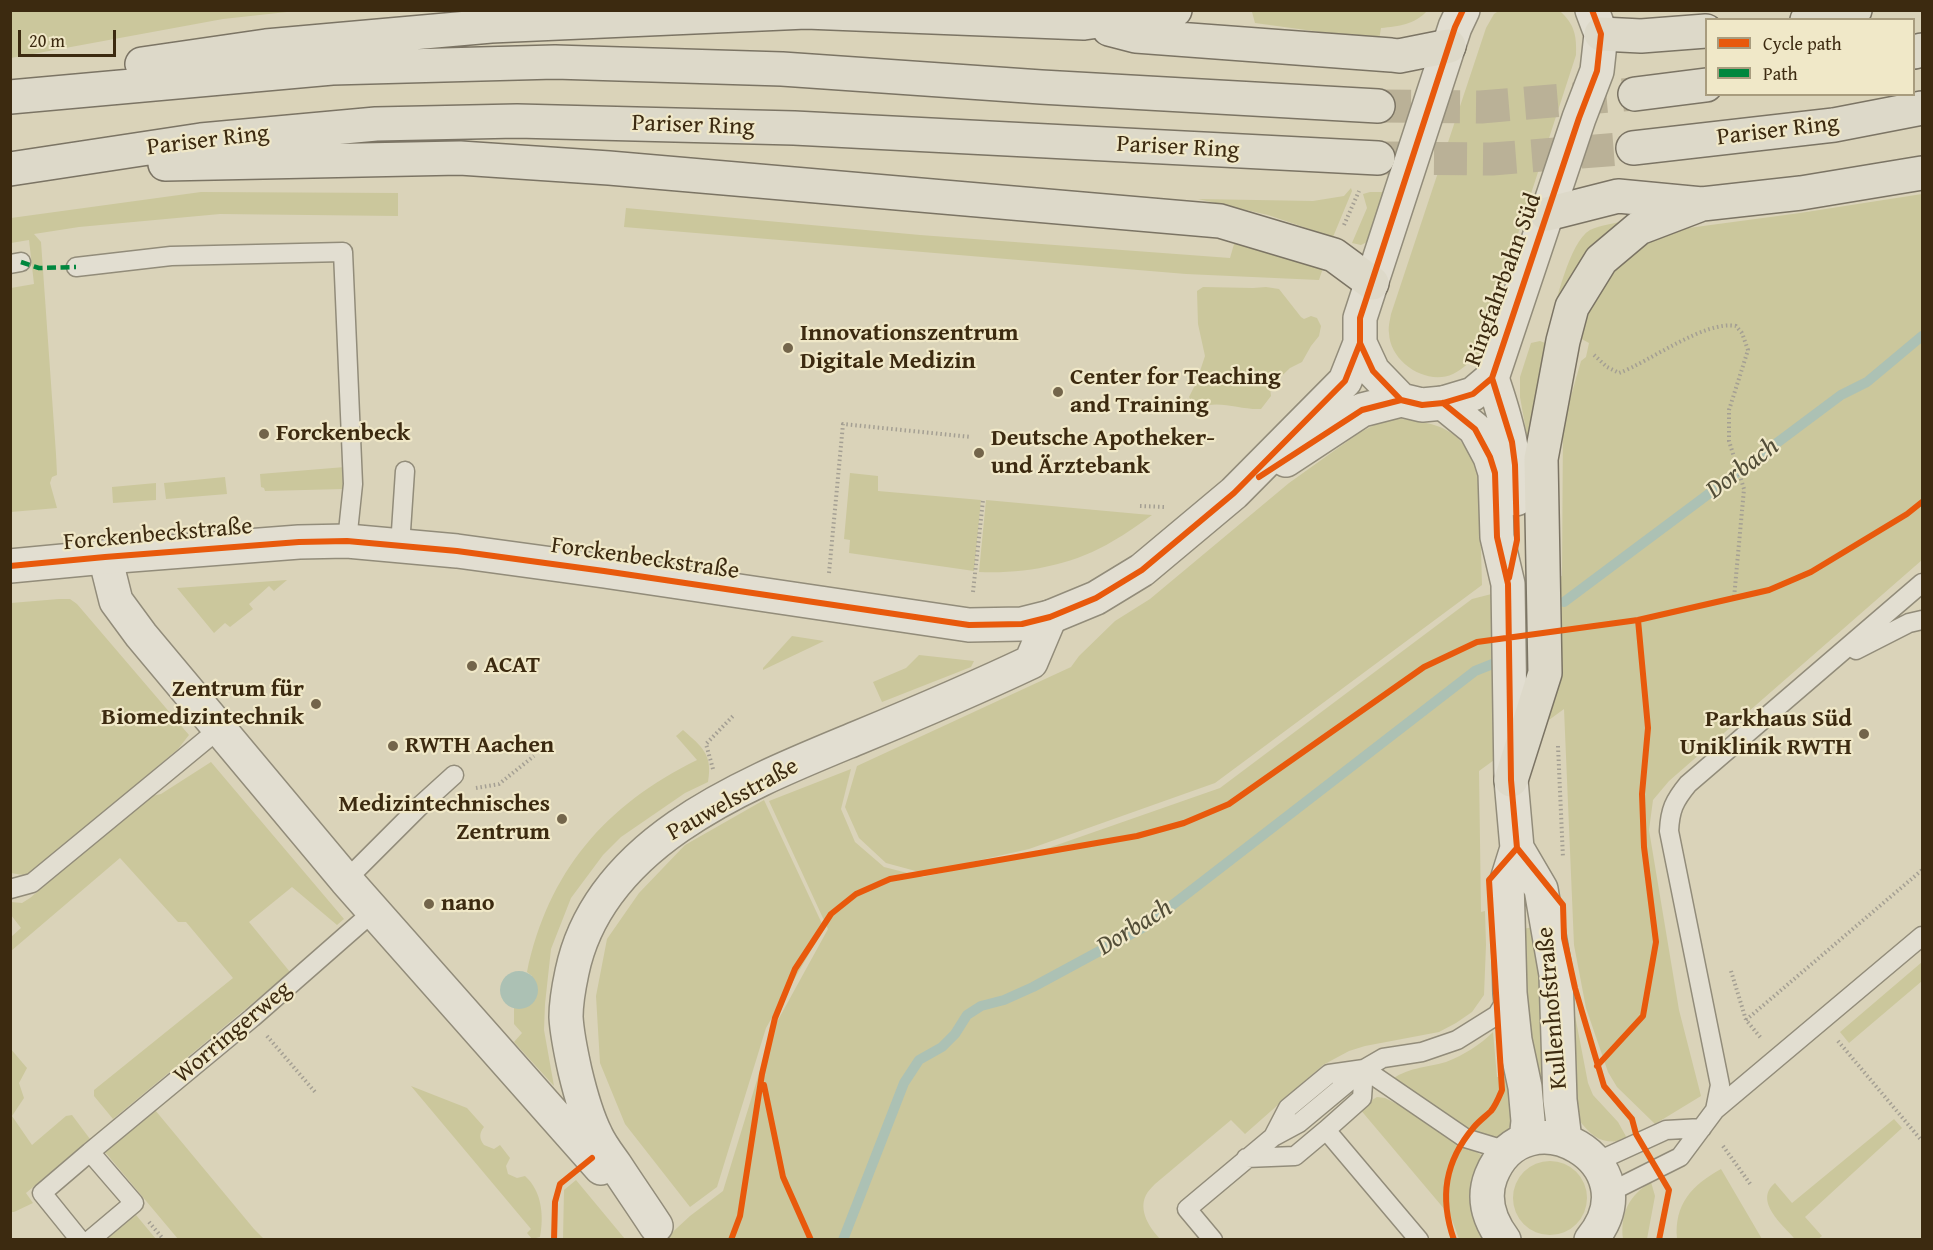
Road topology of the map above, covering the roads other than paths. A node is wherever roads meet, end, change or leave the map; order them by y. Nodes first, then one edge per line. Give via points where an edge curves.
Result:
1 (1175, 10) edge
2 (1463, 10) edge
3 (1856, 10) edge
4 (1817, 18) edge
5 (1597, 22) edge
6 (1084, 23) junction
7 (1705, 31) edge
8 (1449, 46) junction
9 (1705, 85) edge
10 (1635, 94) tunnel mouth
11 (11, 96) edge
12 (1378, 106) tunnel mouth
13 (1923, 108) edge
14 (1633, 148) tunnel mouth
15 (1378, 158) tunnel mouth
16 (18, 168) edge
17 (1923, 173) edge
18 (1702, 204) junction
19 (1547, 214) junction
20 (76, 267) dead end
21 (1372, 283) junction
22 (1360, 343) junction
23 (1492, 378) junction
24 (1401, 400) junction
25 (1443, 403) junction
26 (405, 471) dead end
27 (1234, 493) junction
28 (1518, 496) junction
29 (347, 541) junction
30 (400, 546) junction
31 (105, 557) junction
32 (10, 566) edge
33 (1922, 592) edge
34 (1050, 617) junction
35 (1923, 620) edge
36 (1827, 664) junction
37 (219, 729) junction
38 (454, 775) road end
39 (1511, 780) junction
40 (1517, 848) junction
41 (346, 880) junction
42 (10, 889) edge
43 (374, 911) junction
44 (1923, 936) edge
45 (1510, 993) junction
46 (1364, 1069) junction
47 (1715, 1110) junction
48 (1702, 1128) junction
49 (1326, 1130) junction
50 (1566, 1140) junction
51 (1517, 1146) junction
52 (90, 1152) junction
53 (1246, 1158) junction
54 (1596, 1162) junction
55 (1608, 1193) junction
56 (662, 1232) edge
57 (1599, 1236) edge
58 (80, 1239) edge
59 (90, 1239) edge
60 (1213, 1239) edge
61 (1419, 1239) edge
62 (1504, 1239) edge

1 - 6 highway
2 - 8 street
3 - 4 highway
5 - 7 highway via 1641,36
5 - 19 street, Ringfahrbahn Süd via 1597,71
6 - 8 highway via 1136,36 1399,56
6 - 11 highway via 806,12 491,26 266,46 137,65
8 - 21 street
9 - 10 highway
11 - 12 highway via 332,68 555,62 782,69
13 - 14 highway, Pariser Ring via 1834,125
15 - 16 highway, Pariser Ring via 794,128 517,121 376,124 201,140
16 - 21 highway via 460,158 631,170 1220,221 1334,255
17 - 18 highway
18 - 19 highway via 1618,196
18 - 28 highway via 1639,228 1601,260 1572,307 1540,459
19 - 23 street, Ringfahrbahn Süd
20 - 29 lane via 171,256 343,252 353,484
21 - 22 street via 1360,318
22 - 24 street via 1373,371
22 - 27 street, Forckenbeckstraße via 1345,381
23 - 25 street, Ringfahrbahn Süd via 1473,394
23 - 28 street, Kullenhofstraße via 1512,442
24 - 25 street, Ringfahrbahn Süd via 1422,405
24 - 27 street, Forckenbeckstraße via 1362,410
25 - 28 street, Kullenhofstraße via 1475,429 1495,473
26 - 30 lane
27 - 34 street, Forckenbeckstraße via 1142,570 1096,598
28 - 39 street, Kullenhofstraße via 1497,537 1508,584
28 - 39 highway via 1545,673
29 - 30 street, Forckenbeckstraße
29 - 31 street, Forckenbeckstraße
30 - 34 street, Forckenbeckstraße via 604,571 969,625 1022,624
31 - 32 street, Forckenbeckstraße
31 - 37 street, Pauwelsstraße via 116,601
33 - 36 lane via 1901,601
34 - 56 street, Pauwelsstraße via 1031,663 722,800 666,834 608,891 577,948 566,1016 571,1054 596,1136
35 - 36 lane via 1909,623
36 - 47 lane via 1688,784 1670,815 1669,831 1720,1085
37 - 41 street, Pauwelsstraße
37 - 42 lane via 32,883
38 - 41 lane
39 - 40 street, Kullenhofstraße
40 - 45 street, Kullenhofstraße via 1508,880
40 - 50 street, Kullenhofstraße via 1541,889 1556,975 1560,1100
41 - 43 street, Pauwelsstraße
43 - 52 lane, Worringerweg
43 - 56 street, Pauwelsstraße
44 - 47 lane
45 - 46 lane via 1497,1015 1457,1040 1422,1052 1383,1058
45 - 51 street, Kullenhofstraße via 1528,1121
46 - 49 lane via 1362,1098
46 - 51 lane via 1465,1138
46 - 53 lane via 1299,1123
47 - 48 lane
48 - 54 lane via 1666,1130
48 - 55 lane via 1680,1157
49 - 53 lane via 1295,1156
49 - 61 lane
50 - 51 street via 1545,1137
50 - 54 street via 1583,1148
51 - 62 street via 1495,1166 1487,1186 1493,1226
52 - 58 lane, Worringerweg via 42,1193
52 - 59 lane via 134,1203
53 - 60 lane via 1187,1209
54 - 55 street
55 - 57 street

